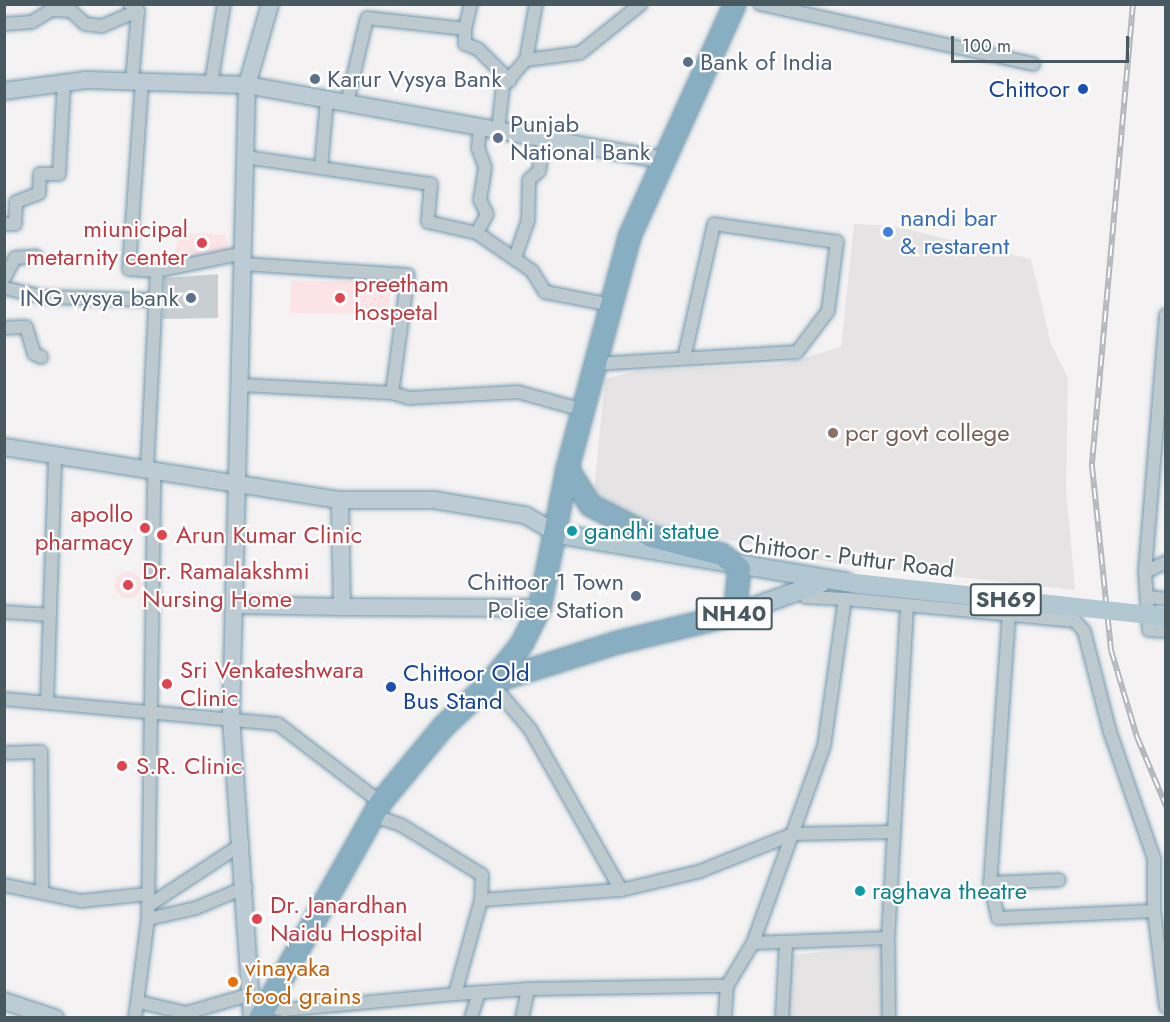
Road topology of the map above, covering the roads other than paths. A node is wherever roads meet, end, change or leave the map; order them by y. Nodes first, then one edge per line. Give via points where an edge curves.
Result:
1 (224, 4) edge
2 (270, 4) edge
3 (471, 4) edge
4 (536, 4) edge
5 (641, 4) edge
6 (734, 4) edge
7 (760, 4) edge
8 (134, 8) edge
9 (4, 24) edge
10 (465, 29) junction
11 (526, 60) junction
12 (1034, 64) dead end
13 (510, 81) junction
14 (137, 82) junction
15 (64, 83) junction
16 (211, 84) junction
17 (247, 85) junction
18 (4, 91) edge
19 (327, 100) junction
20 (347, 103) junction
21 (480, 127) junction
22 (498, 130) junction
23 (544, 138) junction
24 (245, 157) junction
25 (663, 160) junction
26 (321, 168) junction
27 (4, 224) edge
28 (477, 233) junction
29 (36, 256) dead end
30 (515, 258) junction
31 (243, 259) junction
32 (8, 260) edge
33 (157, 271) junction
34 (4, 278) edge
35 (4, 288) edge
36 (156, 300) junction
37 (611, 305) junction
38 (1166, 315) edge
39 (4, 328) edge
40 (41, 357) dead end
41 (684, 358) junction
42 (595, 364) junction
43 (241, 385) junction
44 (392, 393) junction
45 (583, 410) junction
46 (4, 447) edge
47 (55, 455) junction
48 (567, 468) junction
49 (150, 470) junction
50 (239, 484) junction
51 (340, 500) junction
52 (558, 534) junction
53 (1166, 562) edge
54 (739, 568) junction
55 (1145, 572) junction
56 (797, 580) junction
57 (842, 587) junction
58 (1148, 597) junction
59 (1166, 599) edge
60 (235, 605) junction
61 (907, 606) junction
62 (342, 607) junction
63 (539, 608) junction
64 (4, 612) edge
65 (734, 614) junction
66 (1009, 614) junction
67 (50, 615) junction
68 (1166, 617) edge
69 (1166, 631) edge
70 (490, 682) junction
71 (4, 699) edge
72 (47, 702) junction
73 (149, 710) junction
74 (231, 716) junction
75 (4, 753) edge
76 (376, 809) junction
77 (894, 832) junction
78 (793, 834) junction
79 (242, 844) junction
80 (1059, 880) dead end
81 (990, 883) junction
82 (4, 885) edge
83 (246, 887) junction
84 (621, 890) junction
85 (42, 892) junction
86 (481, 900) junction
87 (148, 906) junction
88 (1154, 911) junction
89 (888, 938) junction
90 (753, 943) junction
91 (786, 943) junction
92 (727, 986) junction
93 (528, 989) junction
94 (479, 992) junction
95 (455, 994) junction
96 (4, 1001) edge
97 (139, 1002) junction
98 (1166, 1006) edge
99 (257, 1009) edge
100 (55, 1017) edge
101 (135, 1017) edge
102 (471, 1017) edge
103 (522, 1017) edge
104 (725, 1017) edge
105 (782, 1017) edge
106 (889, 1017) edge

1 - 16 street
2 - 17 street
3 - 10 street
4 - 11 street
5 - 11 street via 580,53
6 - 25 highway, NH40
7 - 12 street
8 - 9 street via 102,26 85,24 71,11 51,10 32,22
8 - 14 street
10 - 13 street via 465,44 478,50
10 - 20 street via 367,18
11 - 13 street
13 - 22 street via 502,86
14 - 15 street
14 - 16 street
14 - 33 street via 129,269
15 - 18 street
15 - 27 street via 59,174 40,174 39,193 16,202 15,224
16 - 17 street
17 - 19 street
17 - 24 street
19 - 20 street
19 - 26 street
20 - 21 street
21 - 22 street
21 - 28 street via 478,148 485,167 480,200 487,214
22 - 23 street
23 - 25 street
23 - 30 street via 539,171 529,180 528,221
24 - 26 street
24 - 31 street
25 - 37 highway, NH40 via 629,236
26 - 28 street via 432,184 428,222
28 - 30 street
29 - 32 street
30 - 37 street via 539,279 545,292
31 - 33 street
31 - 43 street
31 - 44 street via 408,275
32 - 34 street
33 - 36 street
35 - 36 street via 45,297
36 - 49 street
37 - 42 highway, NH40
38 - 55 street
39 - 40 street via 26,327 34,354
41 - 41 street via 714,224 837,242 828,311 796,352
41 - 42 street
42 - 45 highway, NH40
43 - 44 street
43 - 50 street
44 - 45 street via 409,398 518,392
45 - 48 highway, NH40
46 - 47 street
47 - 49 street
47 - 67 street
48 - 52 highway, NH40
48 - 54 highway, NH40 via 590,505 651,536 721,554
49 - 50 street
49 - 73 street
50 - 51 street
50 - 60 street
51 - 52 street via 457,504 525,515
51 - 62 street
52 - 54 main road, Chittoor - Puttur Road / SH69
52 - 63 highway, NH40
53 - 55 street
54 - 56 main road, Chittoor - Puttur Road / SH69
54 - 65 highway, NH40
55 - 58 street
56 - 57 main road, Chittoor - Puttur Road / SH69
56 - 65 main road via 763,608
57 - 61 street
57 - 68 main road, Chittoor - Puttur Road / SH69, bridge
57 - 78 street via 824,746
58 - 59 street
58 - 69 street via 1149,630
60 - 62 street
60 - 74 street
61 - 66 street
61 - 77 street
62 - 63 street
63 - 70 highway, NH40 via 521,644
64 - 67 street
65 - 70 highway, NH40 via 617,642
66 - 81 street
66 - 88 street via 1075,621 1084,631 1110,732 1154,858
67 - 72 street
70 - 76 highway, NH40 via 444,725
70 - 84 street via 530,729
71 - 72 street
72 - 73 street
73 - 74 street
73 - 87 street
74 - 76 street via 278,724
74 - 79 street
75 - 85 street via 41,753
76 - 86 street via 482,875
76 - 99 highway, NH40
77 - 78 street
77 - 89 street
78 - 84 street via 698,872
78 - 90 street
79 - 83 street
79 - 87 street
80 - 81 street
81 - 88 street via 998,918
82 - 85 street
83 - 87 street via 196,908
83 - 99 street
84 - 86 street
85 - 87 street via 81,901
86 - 95 street
87 - 97 street
88 - 98 street
89 - 91 street
89 - 106 street
90 - 91 street
90 - 92 street
91 - 105 street
92 - 93 street
92 - 104 street
93 - 94 street
93 - 103 street
94 - 95 street
94 - 102 street
95 - 99 street via 284,1010
96 - 100 street
97 - 99 street via 186,1013
97 - 101 street

